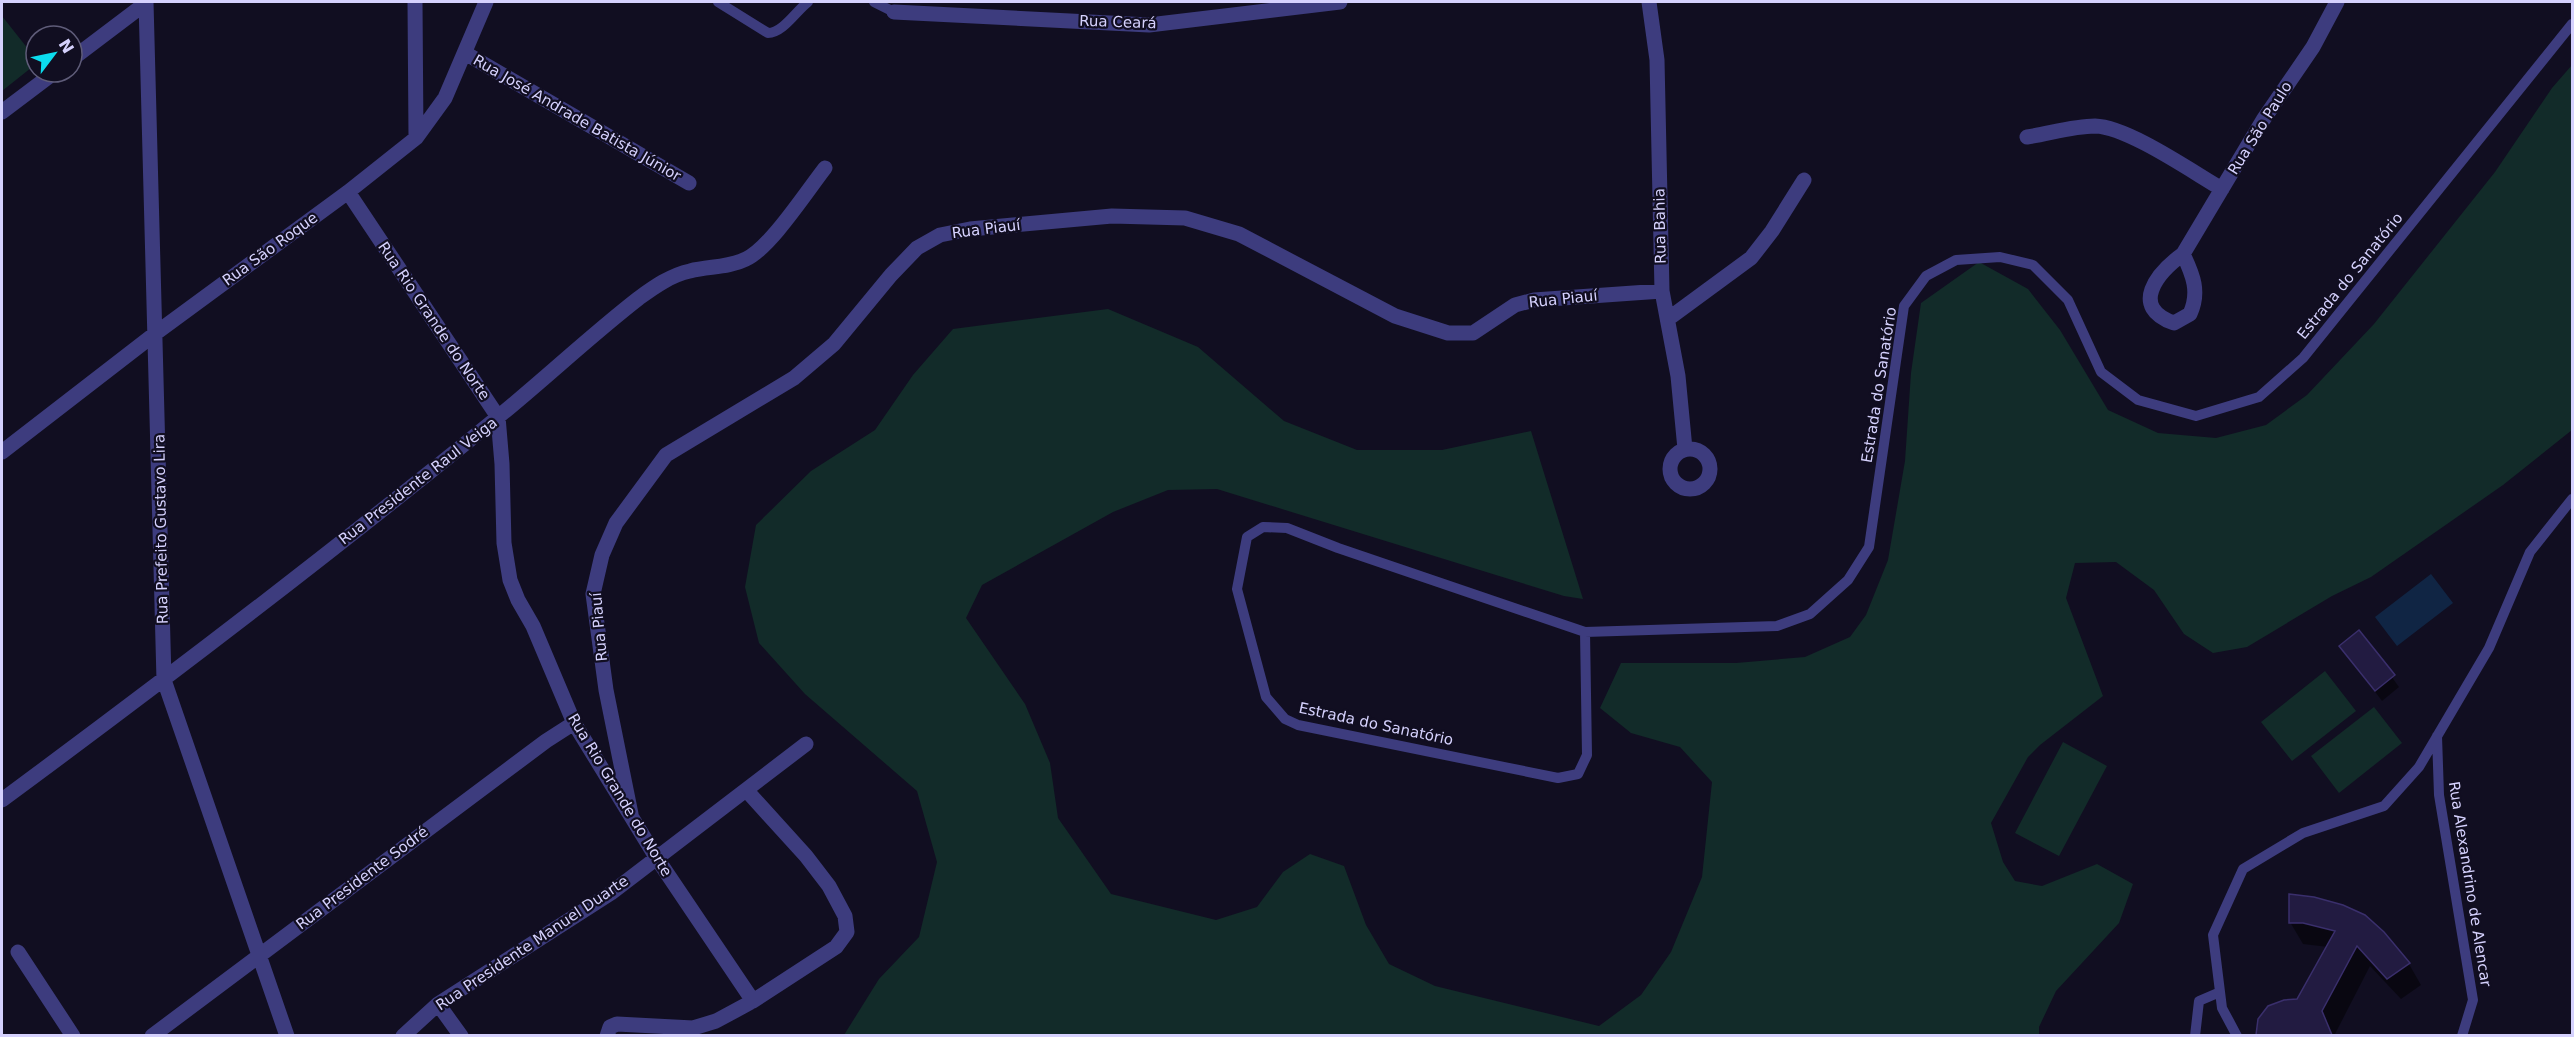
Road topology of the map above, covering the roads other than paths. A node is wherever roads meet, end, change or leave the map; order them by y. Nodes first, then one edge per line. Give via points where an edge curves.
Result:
1 (146, 2) edge
2 (415, 2) edge
3 (486, 2) edge
4 (718, 2) edge
5 (808, 2) edge
6 (874, 2) edge
7 (1340, 2) edge
8 (1649, 2) edge
9 (2337, 2) edge
10 (1229, 9) edge
11 (894, 12) joint
12 (2572, 24) edge
13 (84, 50) edge
14 (465, 53) junction
15 (38, 84) edge
16 (2, 112) edge
17 (2027, 137) dead end
18 (416, 138) junction
19 (825, 168) dead end
20 (1804, 180) dead end
21 (689, 183) dead end
22 (2222, 189) junction
23 (348, 192) junction
24 (2183, 254) dead end
25 (1662, 291) junction
26 (1668, 320) junction
27 (156, 333) junction
28 (498, 417) junction
29 (1685, 449) dead end
30 (2, 452) edge
31 (2572, 499) edge
32 (1585, 632) junction
33 (164, 680) junction
34 (574, 723) junction
35 (2437, 736) junction
36 (806, 744) dead end
37 (747, 791) junction
38 (2, 800) edge
39 (631, 814) junction
40 (656, 857) junction
41 (18, 952) dead end
42 (258, 956) junction
43 (2220, 992) junction
44 (753, 1001) junction
45 (438, 1004) junction
46 (73, 1035) edge
47 (152, 1035) edge
48 (287, 1035) edge
49 (403, 1035) edge
50 (461, 1035) edge
51 (607, 1035) edge
52 (2195, 1035) edge
53 (2237, 1035) edge
54 (2462, 1035) edge

1 - 13 street
1 - 27 street, Rua Prefeito Gustavo Lira
2 - 18 street
3 - 14 street, Rua São Roque
4 - 5 lane via 774,33
6 - 11 lane
7 - 10 street, Rua Ceará
8 - 25 street, Rua Bahia via 1656,60
9 - 22 street, Rua São Paulo via 2313,47
10 - 11 street, Rua Ceará via 1149,25
12 - 32 lane, Estrada do Sanatório via 2303,358 2259,398 2196,416 2138,400 2101,372 2068,300 2032,265 2000,257 1956,260 1926,276 1904,306 1869,547 1848,580 1810,614 1777,626
14 - 18 street, Rua São Roque via 445,98
14 - 21 street, Rua José Andrade Batista Júnior
15 - 16 street
17 - 22 street via 2096,126 2113,130
18 - 23 street, Rua São Roque
19 - 28 street, Rua Presidente Raul Veiga via 764,245 748,258 666,280 639,298
20 - 26 street via 1751,258
22 - 24 street, Rua São Paulo
23 - 27 street, Rua São Roque
23 - 28 street, Rua Rio Grande do Norte
25 - 26 street, Rua Bahia
25 - 39 street, Rua Piauí via 1534,300 1515,305 1473,333 1448,333 1395,316 1239,234 1185,218 1112,216 940,235 911,255 834,344 794,378 666,455 616,523 602,555 593,594 606,690
26 - 29 street, Rua Bahia
27 - 30 street, Rua São Roque
27 - 33 street, Rua Prefeito Gustavo Lira
28 - 33 street, Rua Presidente Raul Veiga
28 - 34 street, Rua Rio Grande do Norte via 504,543 510,580
31 - 35 lane via 2530,552 2489,648
32 - 32 lane, Estrada do Sanatório via 1587,755 1578,774 1558,778 1298,726 1285,719 1266,697 1237,589 1247,537 1263,527 1287,528
33 - 38 street, Rua Presidente Raul Veiga
33 - 42 street, Rua Prefeito Gustavo Lira
34 - 39 street, Rua Rio Grande do Norte
34 - 42 street, Rua Presidente Sodré
35 - 43 lane via 2419,767 2384,806 2303,833 2243,869 2213,935
35 - 54 lane, Rua Alexandrino de Alencar via 2439,795 2473,1000
36 - 37 street, Rua Presidente Manuel Duarte
37 - 40 street, Rua Presidente Manuel Duarte
37 - 44 street via 806,856 846,916 846,932 836,947
39 - 40 street, Rua Rio Grande do Norte
40 - 44 street, Rua Rio Grande do Norte
40 - 45 street, Rua Presidente Manuel Duarte via 611,893
41 - 46 street
42 - 47 street, Rua Presidente Sodré
42 - 48 street, Rua Prefeito Gustavo Lira
43 - 52 lane via 2199,1000
43 - 53 lane via 2222,1008
44 - 51 street via 716,1021 693,1028 617,1024 610,1027
45 - 49 street, Rua Presidente Manuel Duarte
45 - 50 street

